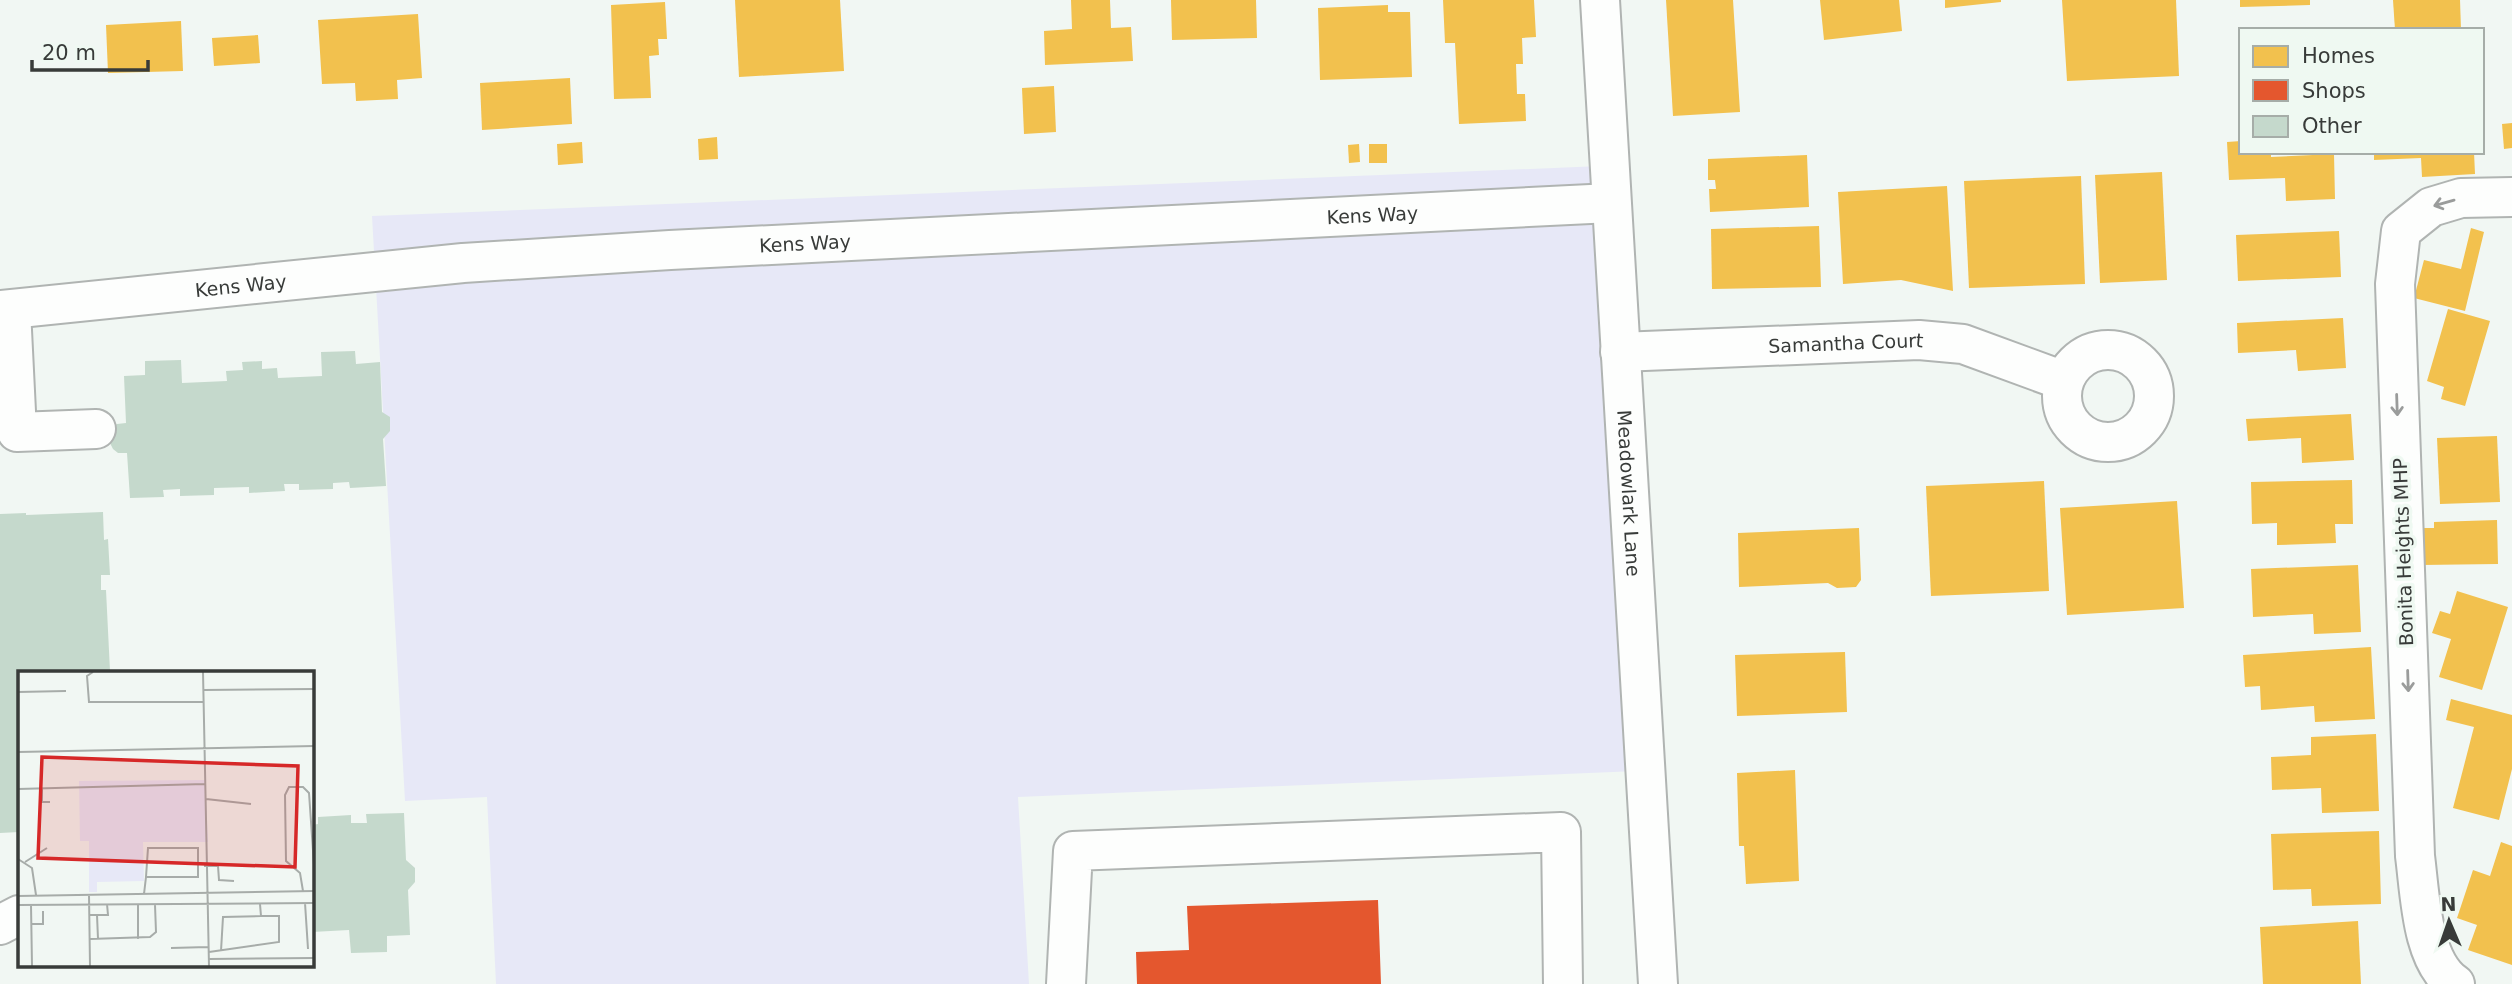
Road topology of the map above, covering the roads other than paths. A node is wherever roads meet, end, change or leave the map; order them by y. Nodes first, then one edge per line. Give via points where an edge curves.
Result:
1 (1600, 0) edge
2 (2512, 197) edge
3 (1611, 203) junction
4 (6, 310) edge
5 (1620, 352) junction
6 (2064, 381) dead end
7 (96, 429) dead end
8 (18, 916) edge
9 (0, 925) edge
10 (1066, 984) edge
11 (1563, 984) edge
12 (1658, 984) edge
13 (2455, 984) edge

1 - 3 street, Meadowlark Lane
2 -> 13 street, Bonita Heights MHP via 2461,198 2431,207 2400,231 2395,284 2415,856 2424,926 2439,967
3 - 4 street, Kens Way via 463,263
3 - 5 street, Meadowlark Lane
4 - 7 street via 17,432
5 - 6 street, Samantha Court via 1919,340 1963,344
5 - 12 street, Meadowlark Lane
8 - 9 street
10 - 11 street via 1073,851 1560,832

